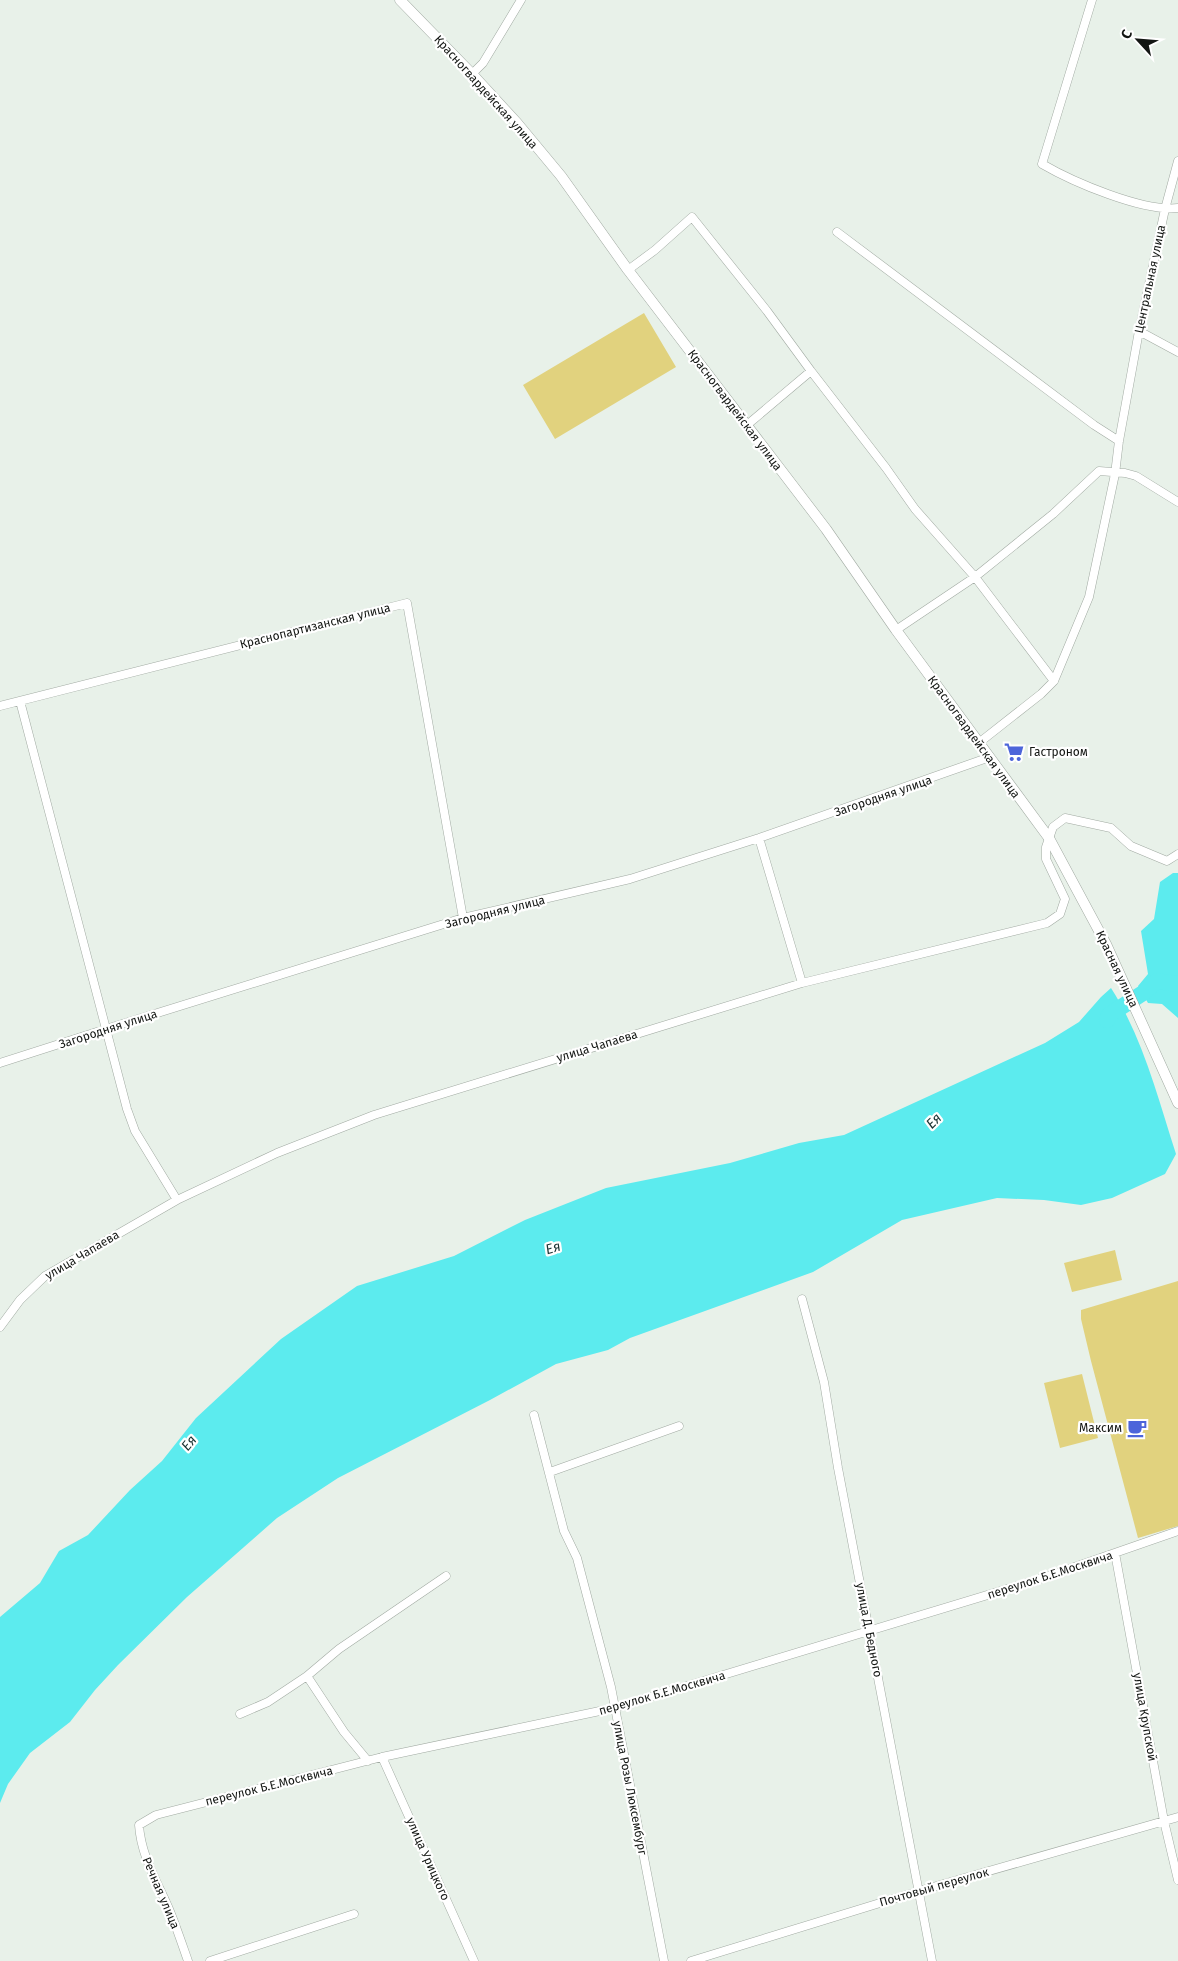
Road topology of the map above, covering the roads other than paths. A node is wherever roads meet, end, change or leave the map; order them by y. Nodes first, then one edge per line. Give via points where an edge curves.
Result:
1 (400, 0) edge
2 (521, 0) edge
3 (1092, 0) edge
4 (472, 74) junction
5 (1178, 161) edge
6 (1178, 208) edge
7 (1165, 209) junction
8 (837, 232) dead end
9 (628, 270) junction
10 (1139, 332) junction
11 (1178, 352) edge
12 (811, 371) junction
13 (747, 425) junction
14 (1118, 442) junction
15 (1115, 474) junction
16 (1178, 502) edge
17 (975, 577) junction
18 (896, 630) junction
19 (1054, 681) junction
20 (20, 701) junction
21 (0, 706) edge
22 (980, 742) junction
23 (990, 757) junction
24 (759, 838) junction
25 (1049, 838) junction
26 (1178, 854) edge
27 (463, 918) junction
28 (802, 982) junction
29 (106, 1029) junction
30 (0, 1063) edge
31 (1178, 1103) edge
32 (177, 1200) junction
33 (802, 1300) dead end
34 (0, 1327) edge
35 (534, 1415) dead end
36 (679, 1426) dead end
37 (550, 1472) junction
38 (1178, 1531) edge
39 (1116, 1553) junction
40 (446, 1576) dead end
41 (870, 1632) junction
42 (307, 1676) junction
43 (614, 1708) junction
44 (240, 1714) dead end
45 (382, 1757) junction
46 (368, 1761) junction
47 (1178, 1817) edge
48 (1164, 1820) junction
49 (139, 1825) joint
50 (1178, 1880) edge
51 (919, 1891) junction
52 (354, 1914) dead end
53 (188, 1961) edge
54 (210, 1961) edge
55 (474, 1961) edge
56 (664, 1961) edge
57 (691, 1961) edge
58 (932, 1961) edge

1 - 4 street, Красногвардейская улица
2 - 4 street via 483,63
3 - 7 street, Центральная улица via 1042,164 1084,185
4 - 9 street, Красногвардейская улица via 561,176
5 - 7 street
6 - 7 street
7 - 10 street, Центральная улица
8 - 14 street
9 - 12 street via 692,217
9 - 13 street, Красногвардейская улица
10 - 11 street
10 - 14 street, Центральная улица
12 - 13 street
12 - 17 street via 915,509
13 - 18 street, Красногвардейская улица via 826,529
14 - 15 street, Центральная улица
15 - 16 street via 1136,476
15 - 17 street via 1099,471 1053,514
15 - 19 street, Центральная улица via 1089,596
17 - 18 street
17 - 19 street
18 - 22 street, Красногвардейская улица
19 - 22 street, Центральная улица
20 - 21 street, Краснопартизанская улица
20 - 27 street, Краснопартизанская улица via 407,603
20 - 29 street
22 - 23 street, Красногвардейская улица
23 - 24 street, Загородняя улица
23 - 25 street, Красногвардейская улица
24 - 27 street, Загородняя улица via 630,879
24 - 28 street
25 - 26 street via 1053,826 1065,818 1111,828 1131,846 1167,861
25 - 28 street, улица Чапаева via 1046,859 1065,899 1060,914 1046,923
25 - 31 street, Красная улица via 1106,944
27 - 29 street, Загородняя улица
28 - 32 street, улица Чапаева via 374,1115 277,1153
29 - 30 street, Загородняя улица
29 - 32 street via 135,1132
32 - 34 street, улица Чапаева via 44,1276
33 - 41 street, улица Д. Бедного via 824,1382
35 - 37 street, улица Розы Люксембург
36 - 37 street
37 - 43 street, улица Розы Люксембург via 564,1531 577,1558
38 - 39 street, переулок Б.Е.Москвича
39 - 41 street, переулок Б.Е.Москвича
39 - 48 street, улица Крупской
40 - 42 street via 339,1649
41 - 43 street, переулок Б.Е.Москвича
41 - 51 street, улица Д. Бедного
42 - 44 street via 268,1702
42 - 46 street via 344,1732
43 - 45 street, переулок Б.Е.Москвича
43 - 56 street, улица Розы Люксембург
45 - 46 street, переулок Б.Е.Москвича
45 - 55 street, улица Урицкого
46 - 49 street, переулок Б.Е.Москвича via 156,1815
47 - 48 street, Почтовый переулок
48 - 50 street, улица Крупской
48 - 51 street, Почтовый переулок
49 - 53 street, Речная улица via 140,1841 151,1872
51 - 57 street, Почтовый переулок
51 - 58 street, улица Д. Бедного
52 - 54 street

